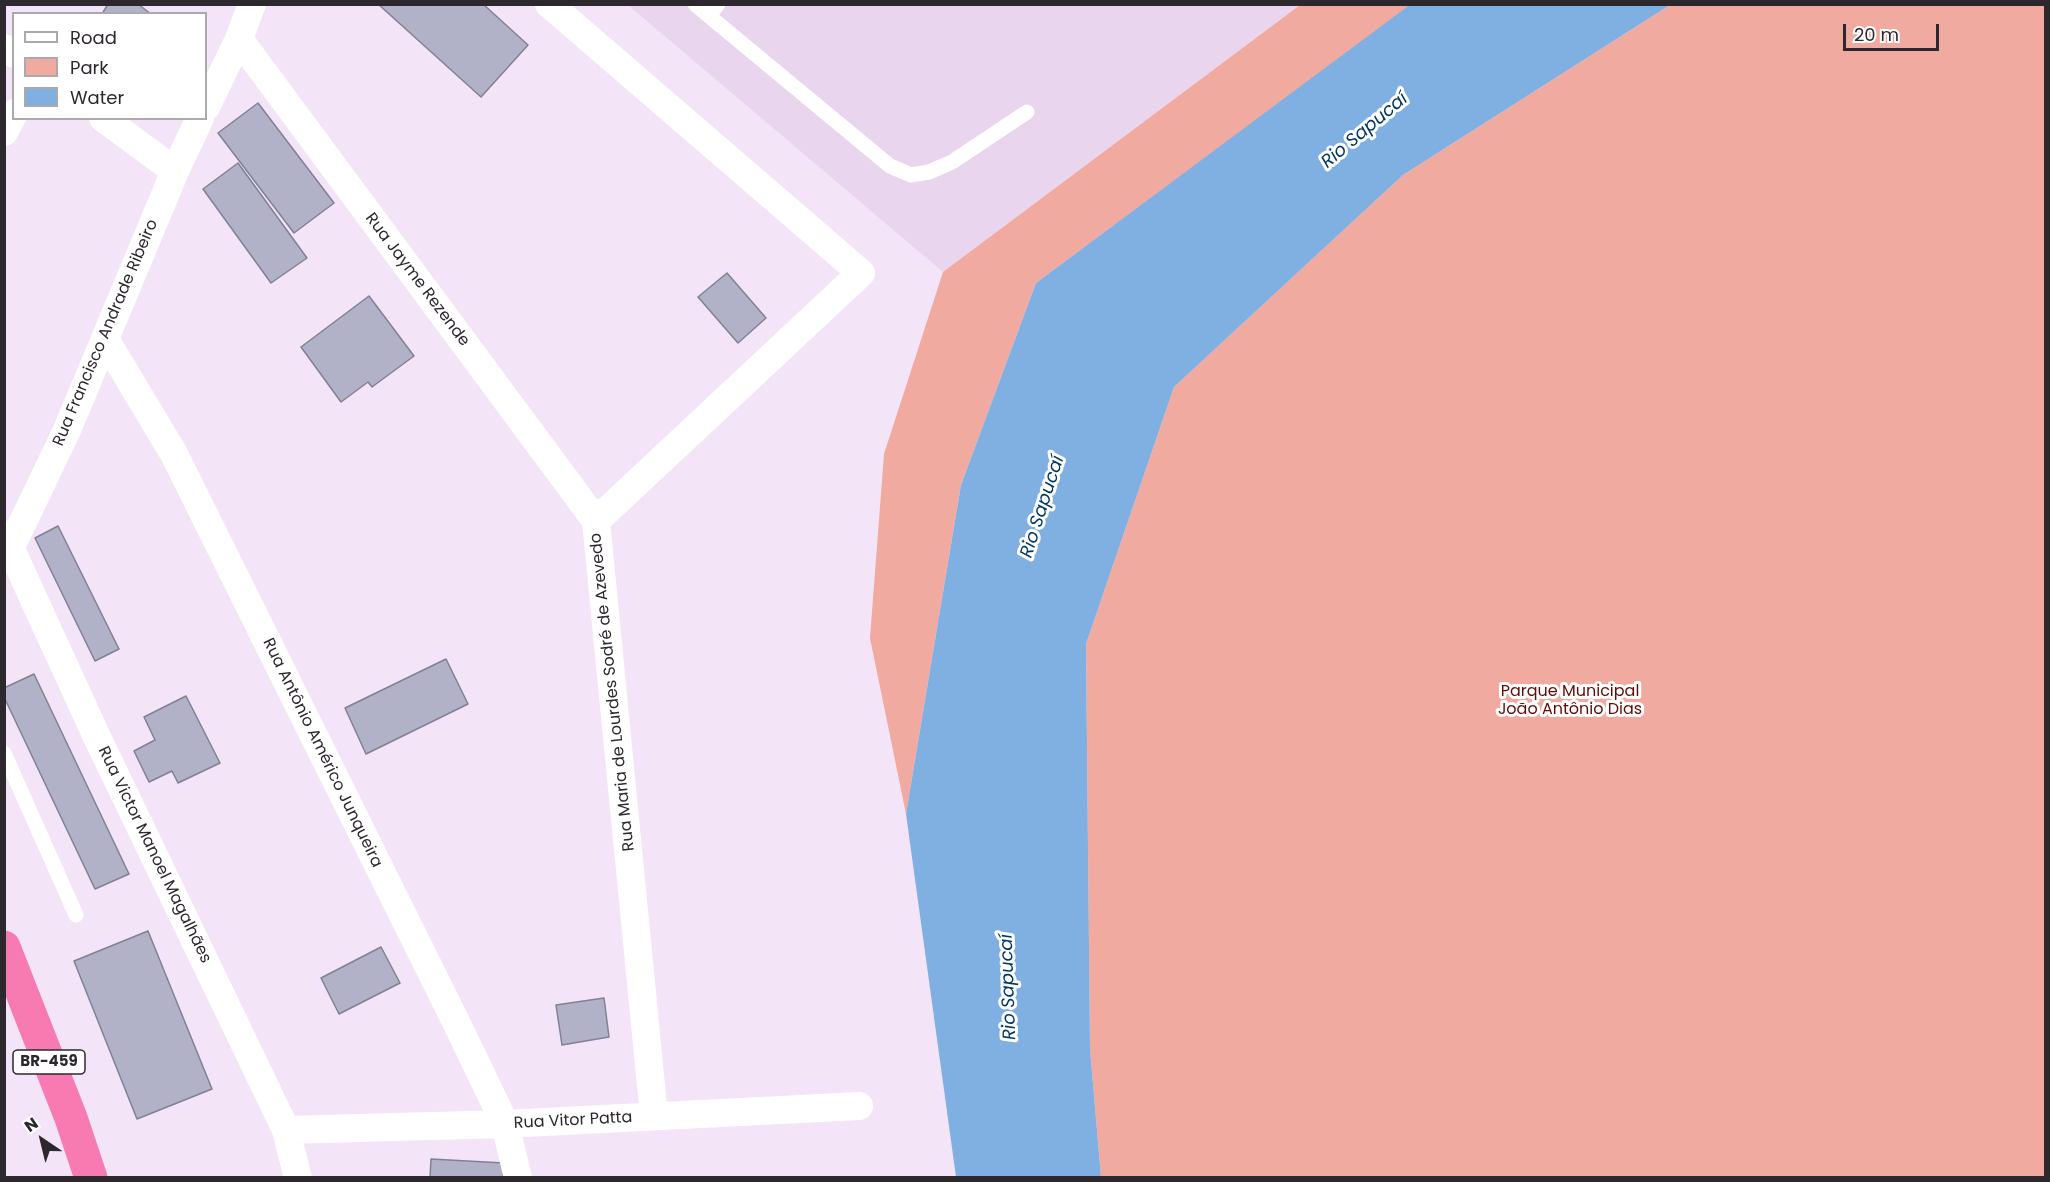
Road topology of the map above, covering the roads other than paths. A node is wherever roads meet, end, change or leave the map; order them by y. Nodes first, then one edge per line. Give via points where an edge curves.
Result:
1 (252, 4) edge
2 (549, 4) edge
3 (695, 4) edge
4 (713, 10) edge
5 (239, 39) junction
6 (207, 105) edge
7 (1027, 112) dead end
8 (12, 117) edge
9 (106, 120) edge
10 (199, 120) edge
11 (4, 132) edge
12 (175, 171) junction
13 (105, 339) junction
14 (596, 521) junction
15 (7, 548) edge
16 (4, 753) edge
17 (76, 915) dead end
18 (4, 947) edge
19 (858, 1106) dead end
20 (654, 1116) junction
21 (505, 1124) junction
22 (286, 1130) junction
23 (91, 1178) edge
24 (298, 1178) edge
25 (518, 1178) edge

1 - 5 street
2 - 14 street, Rua Maria de Lourdes Sodré de Azevedo via 861,273
3 - 4 lane
4 - 7 lane via 890,166 911,175 952,162
5 - 6 street
5 - 14 street, Rua Jayme Rezende
8 - 11 street
9 - 12 street
10 - 12 street, Rua Francisco Andrade Ribeiro
12 - 13 street, Rua Francisco Andrade Ribeiro
13 - 15 street, Rua Francisco Andrade Ribeiro via 67,430
13 - 21 street, Rua Antônio Américo Junqueira via 174,454
14 - 20 street, Rua Maria de Lourdes Sodré de Azevedo
15 - 22 street, Rua Victor Manoel Magalhães
16 - 17 lane
18 - 23 highway, BR-459
19 - 20 street, Rua Vitor Patta
20 - 21 street, Rua Vitor Patta
21 - 22 street, Rua Vitor Patta
21 - 25 street, Rua Antônio Américo Junqueira
22 - 24 street, Rua Victor Manoel Magalhães

